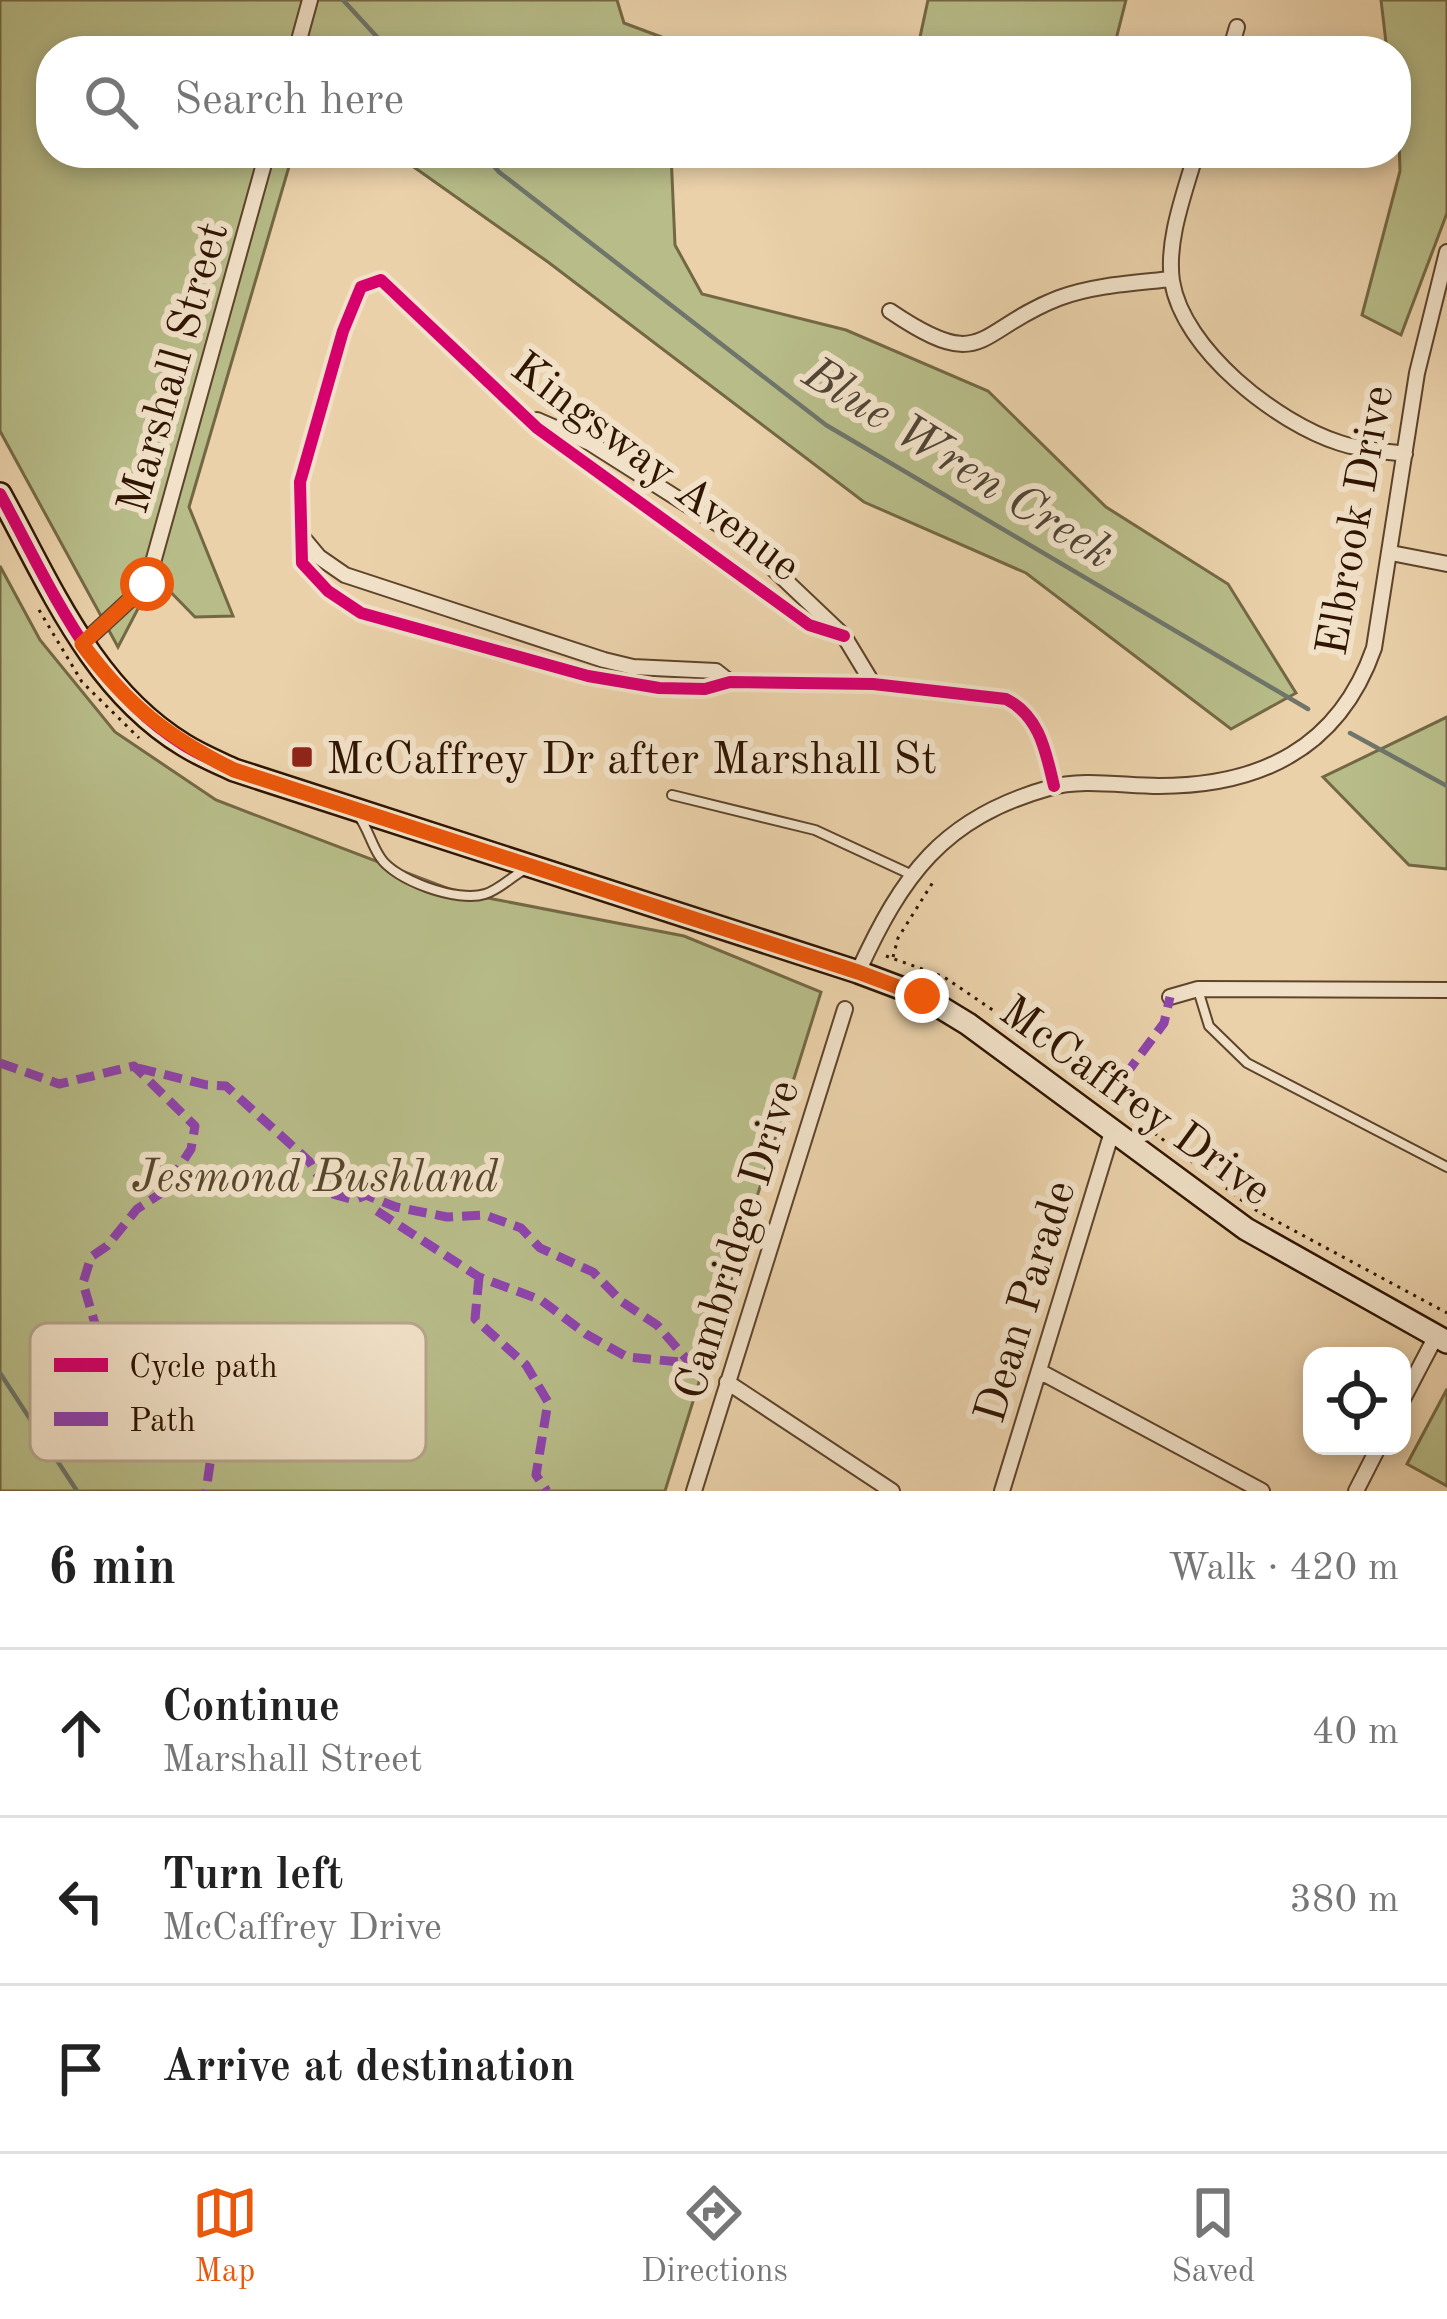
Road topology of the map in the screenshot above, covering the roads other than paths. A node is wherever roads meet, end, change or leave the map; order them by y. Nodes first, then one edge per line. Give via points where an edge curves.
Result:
1 (310, 0) edge
2 (1237, 27) dead end
3 (300, 36) edge
4 (1234, 36) edge
5 (264, 168) edge
6 (1192, 168) edge
7 (1447, 252) edge
8 (1171, 279) junction
9 (890, 311) dead end
10 (511, 407) junction
11 (1405, 454) junction
12 (0, 494) edge
13 (304, 539) junction
14 (1391, 554) junction
15 (1447, 564) edge
16 (844, 636) junction
17 (82, 644) junction
18 (730, 682) junction
19 (873, 684) junction
20 (1054, 786) junction
21 (672, 795) dead end
22 (353, 809) junction
23 (532, 866) junction
24 (910, 874) junction
25 (858, 972) junction
26 (1198, 989) junction
27 (1447, 990) edge
28 (1170, 997) dead end
29 (845, 1009) dead end
30 (1112, 1132) junction
31 (1447, 1167) edge
32 (1441, 1339) edge
33 (1040, 1371) junction
34 (728, 1382) junction
35 (1411, 1387) edge
36 (1374, 1455) edge
37 (694, 1491) edge
38 (892, 1491) edge
39 (1002, 1491) edge
40 (1262, 1491) edge
41 (1356, 1491) edge

1 - 3 street
2 - 4 street
5 - 17 street, Marshall Street via 147,584
6 - 8 street
7 - 11 street, Elbrook Drive
8 - 9 street via 1061,297 967,344 935,339
8 - 11 street via 1186,320 1217,364 1270,405 1339,443
10 - 13 street, Kingsway Avenue via 381,280 361,287 300,482
10 - 16 street, Kingsway Avenue via 809,626
10 - 16 street, Kingsway Avenue via 590,442 743,540
11 - 14 street, Elbrook Drive
12 - 17 main road, McCaffrey Drive
13 - 18 street, Kingsway Avenue via 345,575 390,592 604,660 716,671
13 - 18 street, Kingsway Avenue via 302,563 361,613 587,676 659,688
14 - 15 street
14 - 20 street, Elbrook Drive via 1359,685 1298,752 1223,780
16 - 19 street, Kingsway Avenue
17 - 22 main road, McCaffrey Drive via 111,684 184,746
18 - 19 street, Kingsway Avenue
19 - 20 street, Kingsway Avenue via 1016,704 1036,728
20 - 24 street, Elbrook Drive via 979,817
21 - 24 lane via 815,830
22 - 23 main road, McCaffrey Drive
22 - 23 lane via 392,873 451,895 485,894
23 - 25 main road, McCaffrey Drive
24 - 25 street, Elbrook Drive
25 - 30 main road, McCaffrey Drive via 968,1024
26 - 27 street
26 - 28 street
26 - 31 lane via 1209,1026 1247,1063
29 - 34 street, Cambridge Drive
30 - 32 main road, McCaffrey Drive via 1246,1229
30 - 33 street, Dean Parade
32 - 35 street
33 - 39 street, Dean Parade
33 - 40 street
34 - 37 street, Cambridge Drive
34 - 38 street
36 - 41 street

